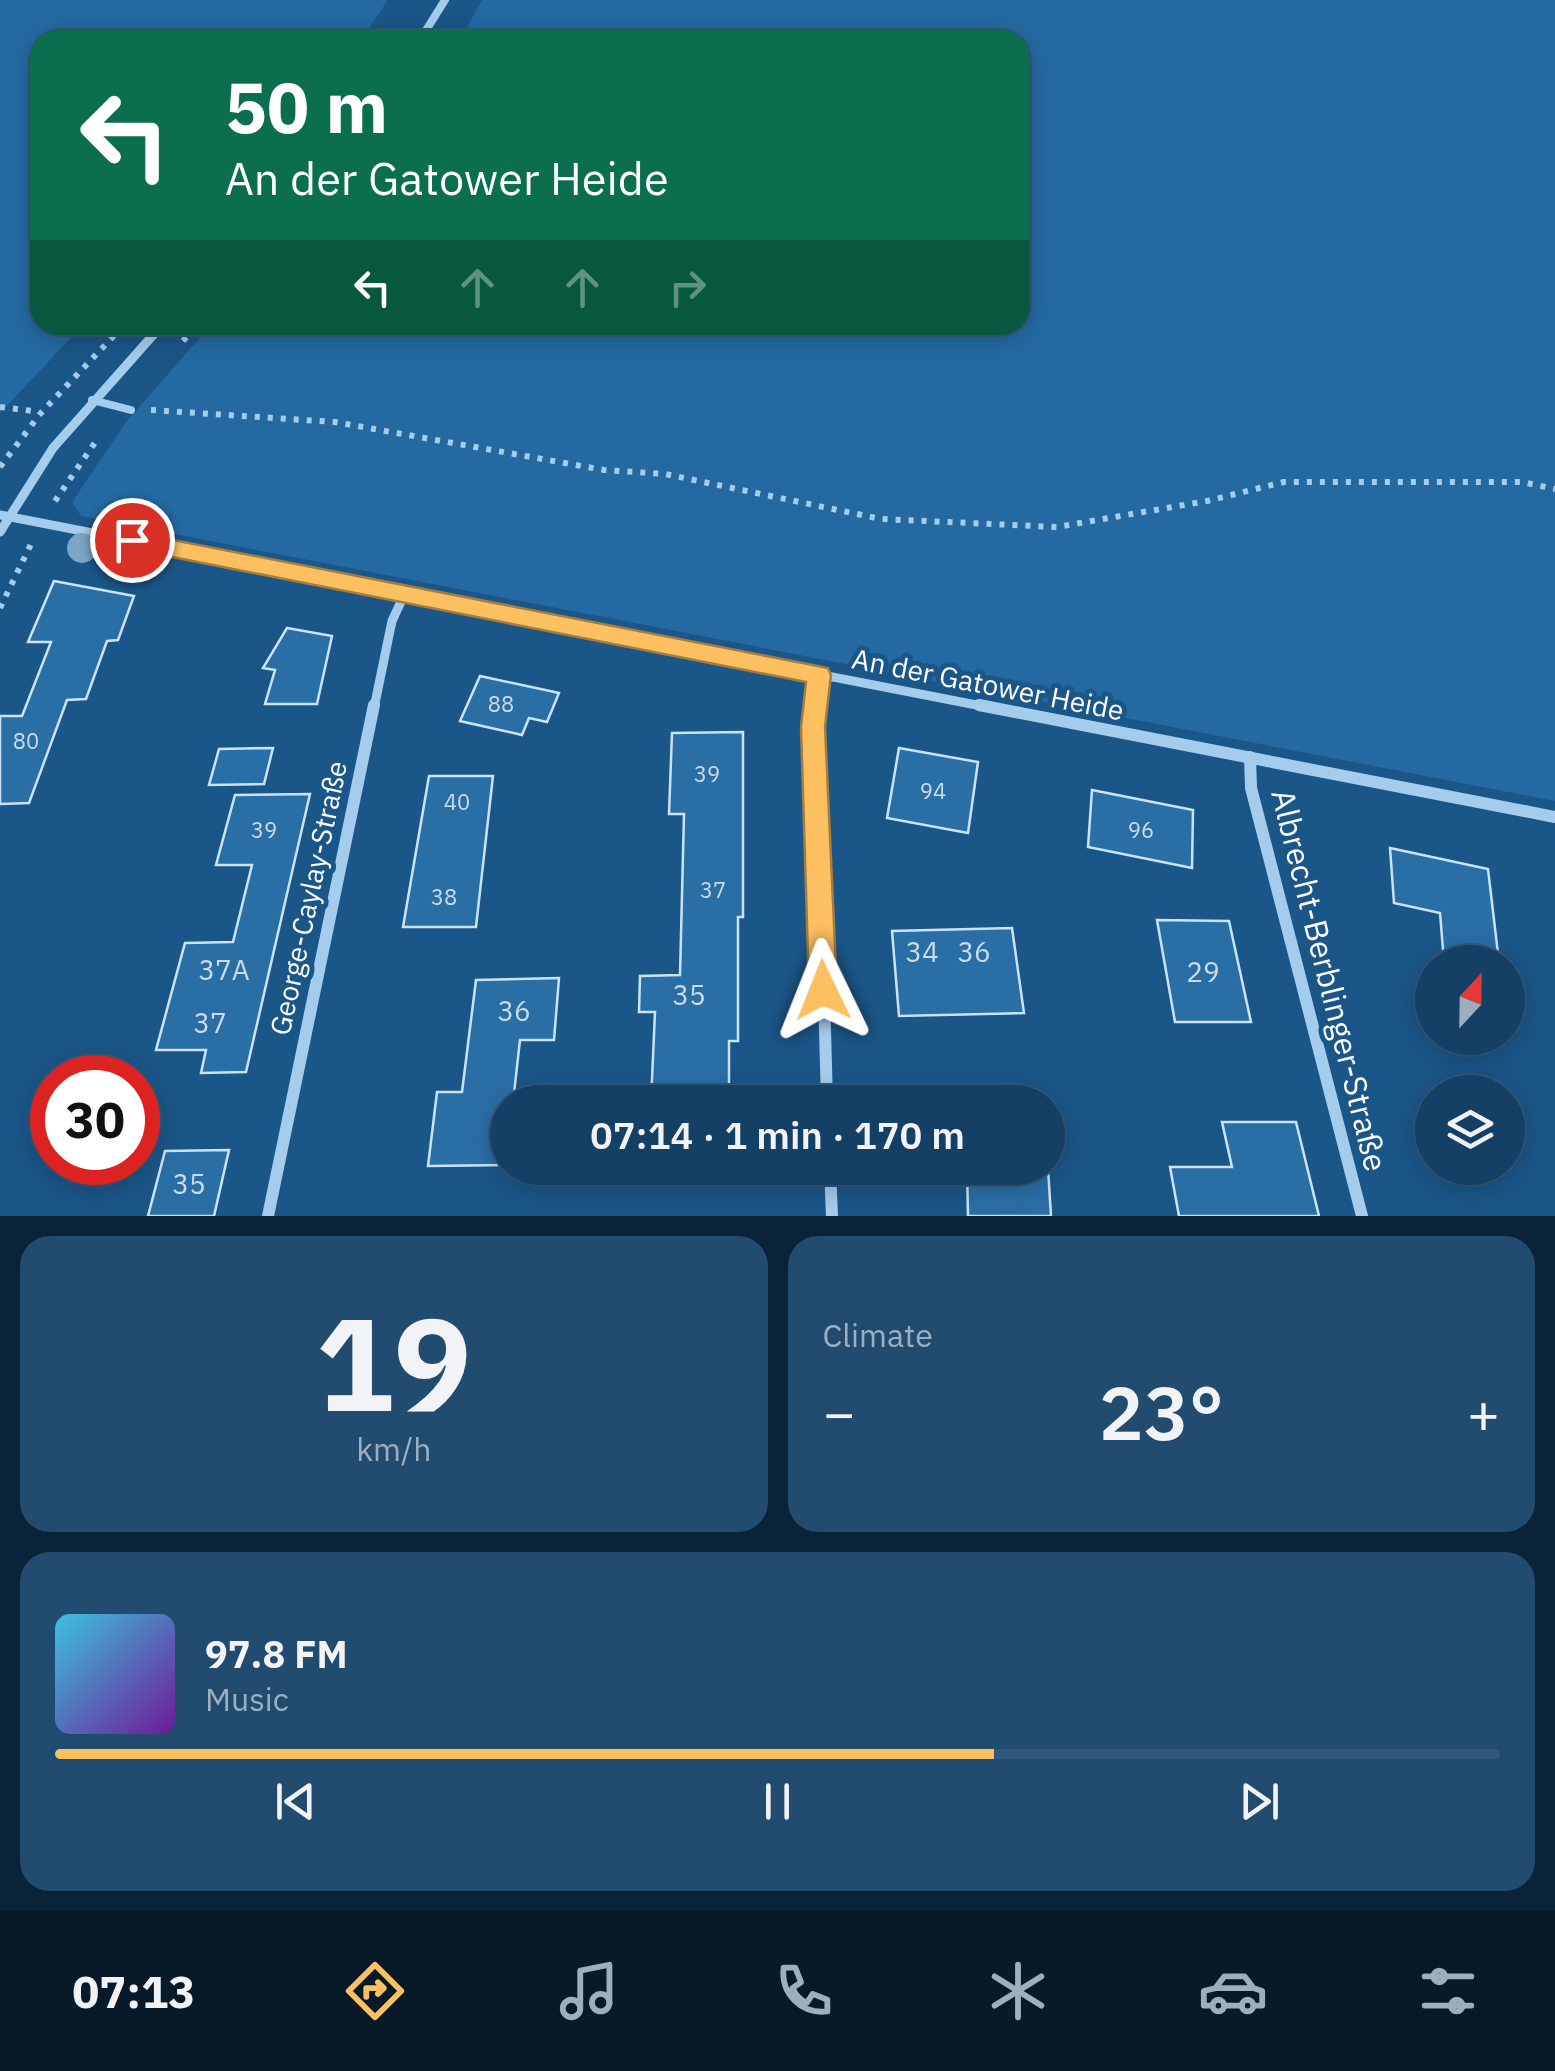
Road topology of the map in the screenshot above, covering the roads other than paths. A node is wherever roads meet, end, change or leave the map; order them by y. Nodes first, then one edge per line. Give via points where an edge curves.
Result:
1 (445, 0) edge
2 (426, 30) edge
3 (153, 335) edge
4 (92, 400) junction
5 (127, 409) road end
6 (4, 516) edge
7 (0, 532) edge
8 (405, 593) junction
9 (819, 675) junction
10 (1250, 757) junction
11 (1555, 816) edge
12 (827, 1085) edge
13 (831, 1185) edge
14 (268, 1216) edge
15 (832, 1216) edge
16 (1362, 1216) edge

1 - 2 street
3 - 4 street
4 - 5 lane
4 - 6 street
6 - 7 street
6 - 8 street, An der Gatower Heide
8 - 9 street, An der Gatower Heide
8 - 14 street, George-Caylay-Straße via 392,621
9 - 10 street, An der Gatower Heide
9 - 12 street via 813,727
10 - 11 street, An der Gatower Heide
10 - 16 street, Albrecht-Berblinger-Straße via 1251,788
13 - 15 street

